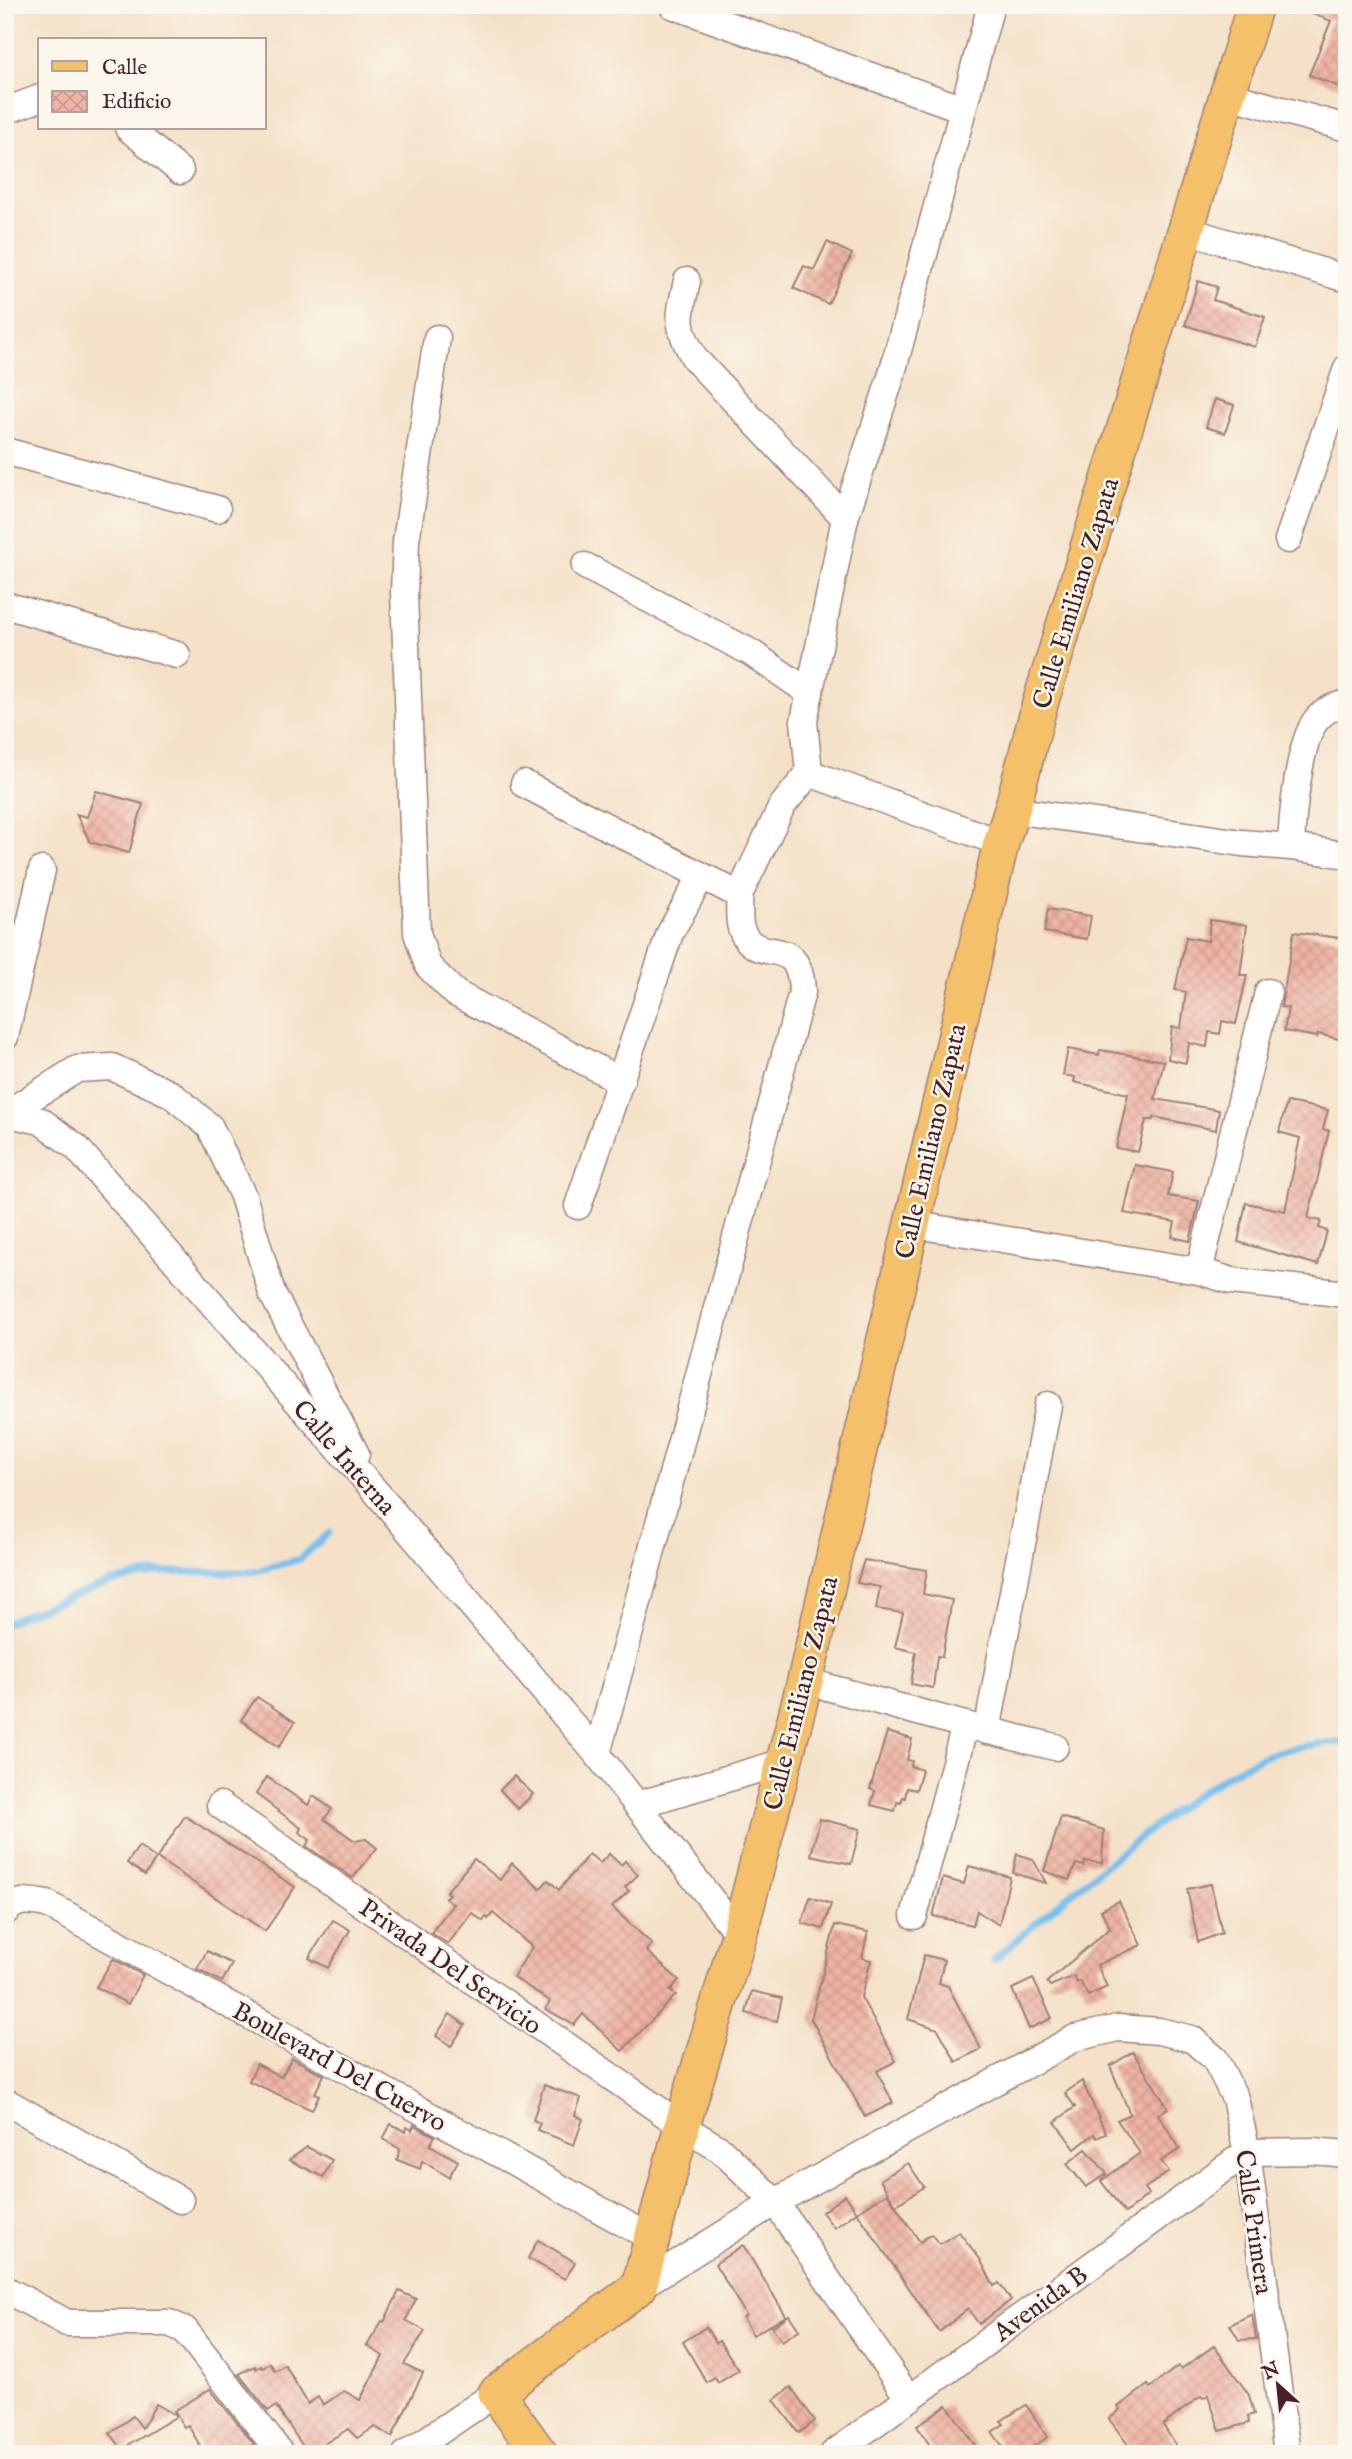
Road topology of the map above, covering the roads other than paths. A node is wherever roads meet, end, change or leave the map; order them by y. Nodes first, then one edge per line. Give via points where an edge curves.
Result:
1 (672, 5) edge
2 (991, 5) edge
3 (1255, 5) edge
4 (1228, 95) junction
5 (38, 99) edge
6 (963, 109) junction
7 (5, 111) edge
8 (1347, 128) edge
9 (130, 130) edge
10 (180, 171) dead end
11 (1186, 230) junction
12 (1347, 279) edge
13 (687, 281) dead end
14 (437, 338) dead end
15 (1347, 368) edge
16 (5, 451) edge
17 (217, 509) dead end
18 (845, 519) junction
19 (1288, 540) dead end
20 (584, 566) dead end
21 (5, 605) edge
22 (177, 655) dead end
23 (810, 693) junction
24 (1347, 703) edge
25 (809, 773) junction
26 (524, 784) dead end
27 (1013, 810) junction
28 (1001, 843) junction
29 (1291, 847) junction
30 (1347, 855) edge
31 (43, 870) dead end
32 (701, 877) junction
33 (739, 895) junction
34 (1268, 992) dead end
35 (5, 1037) edge
36 (621, 1081) junction
37 (7, 1112) edge
38 (578, 1206) dead end
39 (910, 1224) junction
40 (1199, 1271) junction
41 (1347, 1294) edge
42 (1048, 1405) dead end
43 (377, 1493) junction
44 (805, 1681) junction
45 (976, 1728) junction
46 (1055, 1747) dead end
47 (597, 1754) junction
48 (783, 1762) junction
49 (220, 1805) dead end
50 (637, 1805) junction
51 (15, 1906) edge
52 (914, 1916) dead end
53 (739, 1935) junction
54 (5, 2101) edge
55 (682, 2126) junction
56 (1247, 2152) junction
57 (1347, 2154) edge
58 (180, 2200) dead end
59 (775, 2202) junction
60 (651, 2238) junction
61 (639, 2287) junction
62 (5, 2288) edge
63 (496, 2393) junction
64 (909, 2399) junction
65 (281, 2454) edge
66 (406, 2454) edge
67 (540, 2454) edge
68 (834, 2454) edge
69 (1287, 2454) edge

1 - 6 street
2 - 6 street
3 - 4 main road, Calle Emiliano Zapata
4 - 8 street
4 - 11 main road, Calle Emiliano Zapata
5 - 7 street
6 - 18 street via 891,377
9 - 10 street
11 - 12 street
11 - 27 main road, Calle Emiliano Zapata via 1039,707
13 - 18 street via 678,319 695,359
14 - 36 street via 406,541 404,593 417,933 428,966 455,993
15 - 19 street
16 - 17 street
18 - 23 street
20 - 23 street via 750,652
21 - 22 street
23 - 25 street via 804,721
24 - 29 street via 1332,706 1307,733
25 - 28 street
25 - 33 street via 782,806
26 - 32 street
27 - 28 main road, Calle Emiliano Zapata
27 - 29 street
28 - 39 main road, Calle Emiliano Zapata
29 - 30 street
31 - 35 street
32 - 33 street
32 - 36 street via 670,933
33 - 47 street via 741,928 750,942 759,949 785,953 797,963 802,992
34 - 40 street
36 - 38 street
37 - 43 street, Calle Interna via 41,1121 76,1147
37 - 43 street via 77,1069 112,1067 171,1094 209,1127 243,1196 272,1293
39 - 40 street
39 - 44 main road, Calle Emiliano Zapata
40 - 41 street via 1232,1281
42 - 45 street
43 - 47 street, Calle Interna
44 - 45 street
44 - 48 main road, Calle Emiliano Zapata
45 - 46 street
45 - 52 street
47 - 50 street, Calle Interna
48 - 50 street
48 - 53 main road, Calle Emiliano Zapata
49 - 55 street, Privada Del Servicio
50 - 53 street, Calle Interna
51 - 60 street, Boulevard Del Cuervo via 47,1904
53 - 55 main road, Calle Emiliano Zapata
54 - 58 street
55 - 59 street, Privada Del Servicio via 722,2150
55 - 60 main road, Calle Emiliano Zapata
56 - 57 street
56 - 59 street, Calle Primera via 1236,2098 1215,2059 1192,2039 1118,2028 1075,2038
56 - 64 street, Avenida B
56 - 69 street, Calle Primera
59 - 61 street
59 - 64 street, Privada Del Servicio
60 - 61 main road, Calle Emiliano Zapata
61 - 63 main road
62 - 65 street via 67,2323 169,2323 185,2330
63 - 66 street
63 - 67 main road
64 - 68 street, Avenida B

